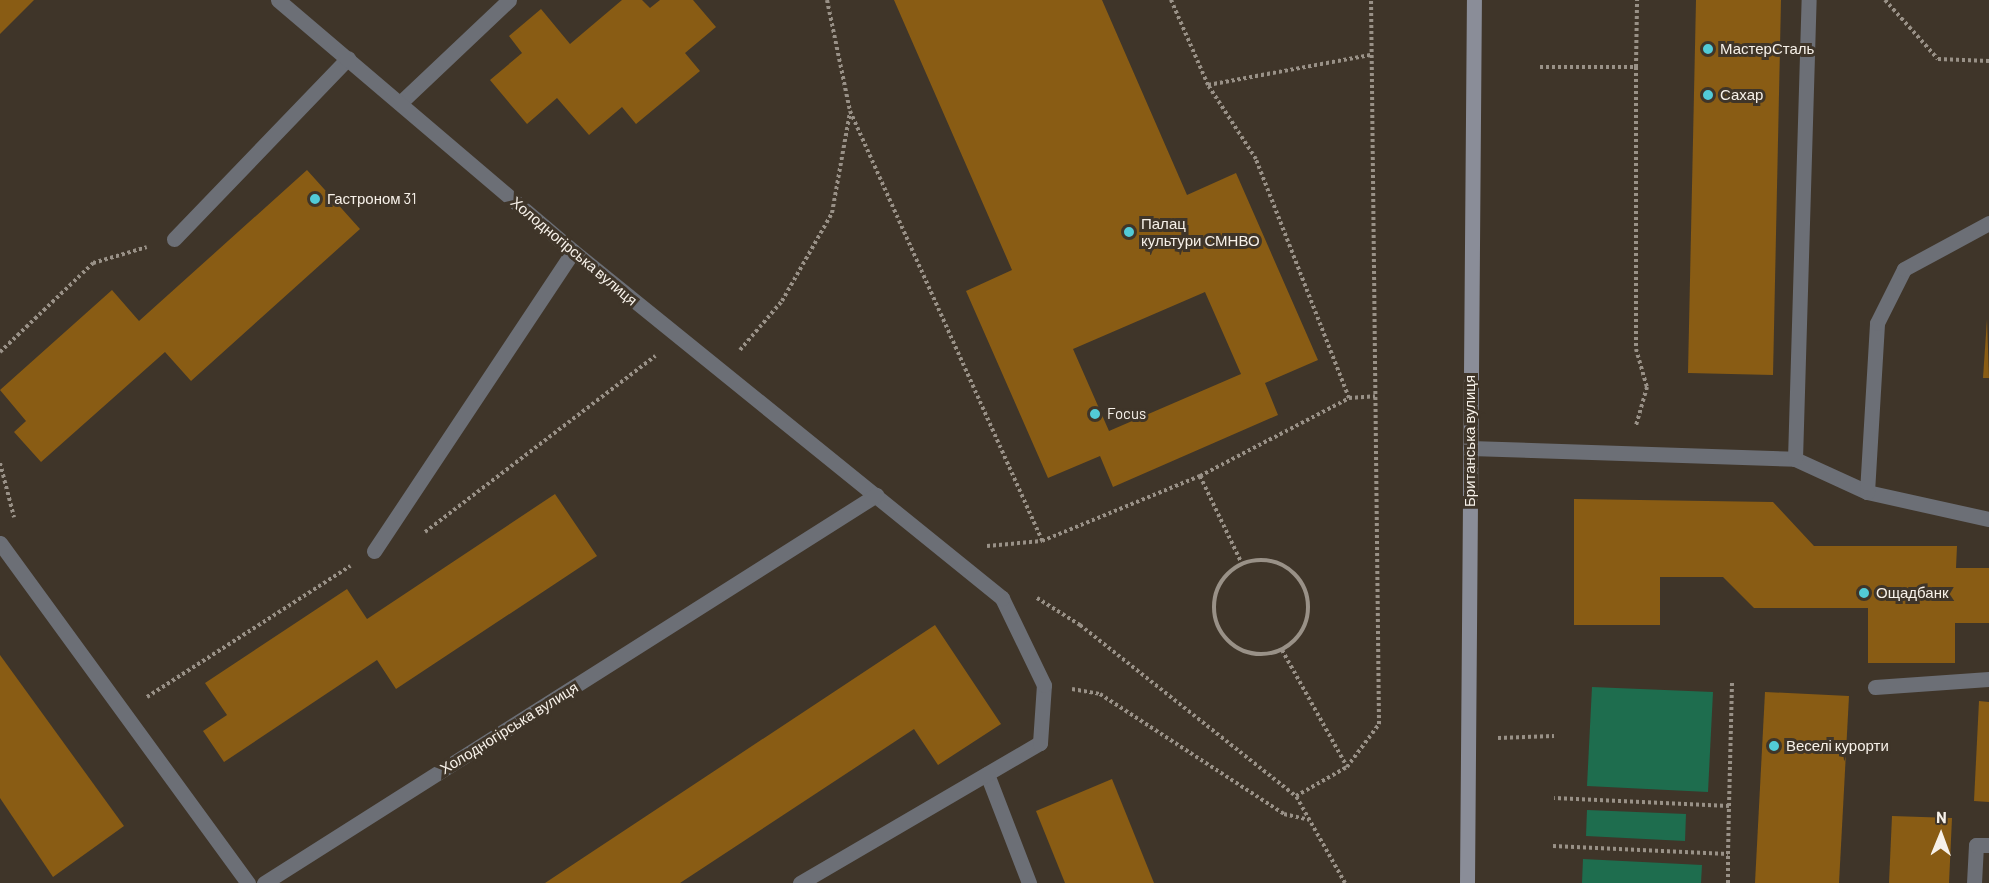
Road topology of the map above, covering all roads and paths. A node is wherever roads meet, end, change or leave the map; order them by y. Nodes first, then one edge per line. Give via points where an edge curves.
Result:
1 (278, 0) edge
2 (509, 0) edge
3 (827, 0) edge
4 (1171, 0) edge
5 (1371, 0) edge
6 (1474, 0) edge
7 (1637, 0) edge
8 (1809, 0) edge
9 (1885, 0) edge
10 (1370, 55) junction
11 (348, 58) junction
12 (1989, 61) edge
13 (1636, 66) junction
14 (1540, 67) dead end
15 (1208, 85) junction
16 (400, 103) junction
17 (850, 111) junction
18 (1989, 223) edge
19 (174, 239) joint
20 (573, 251) junction
21 (0, 352) edge
22 (722, 370) junction
23 (1375, 396) junction
24 (1349, 398) junction
25 (1637, 425) dead end
26 (1470, 448) junction
27 (1795, 459) junction
28 (1200, 476) junction
29 (1867, 492) junction
30 (876, 495) junction
31 (1989, 519) edge
32 (1042, 541) junction
33 (0, 543) edge
34 (944, 550) junction
35 (374, 551) dead end
36 (1242, 564) junction
37 (1002, 598) junction
38 (1282, 650) junction
39 (1989, 679) edge
40 (1732, 680) dead end
41 (1044, 685) junction
42 (1875, 687) dead end
43 (1554, 736) dead end
44 (1468, 739) junction
45 (1347, 767) junction
46 (987, 774) junction
47 (1296, 796) junction
48 (1554, 798) dead end
49 (1729, 806) junction
50 (1309, 820) junction
51 (1989, 845) edge
52 (1553, 846) dead end
53 (1728, 854) junction
54 (248, 883) edge
55 (264, 883) edge
56 (800, 883) edge
57 (1029, 883) edge
58 (1345, 883) edge
59 (1467, 883) edge
60 (1728, 883) edge
61 (1974, 883) edge

1 - 11 street, Холодногірська вулиця
2 - 16 street
3 - 17 path
4 - 15 path
5 - 10 path
6 - 26 main road, Британська вулиця
7 - 13 path
8 - 27 street
9 - 12 path via 1938,59
10 - 15 path
10 - 23 path
11 - 16 street, Холодногірська вулиця
11 - 19 street
13 - 14 path
13 - 25 path via 1636,350 1647,387
15 - 24 path via 1256,159
16 - 20 street, Холодногірська вулиця
17 - 22 path via 832,213 782,301
17 - 32 path
18 - 29 street via 1904,269 1877,323
19 - 21 path via 93,263
20 - 22 street, Холодногірська вулиця
20 - 35 street
22 - 30 street, Холодногірська вулиця
23 - 24 path
23 - 45 path via 1379,724
24 - 28 path
26 - 27 street
26 - 44 main road, Британська вулиця
27 - 29 street
28 - 32 path
28 - 36 path
29 - 31 street
30 - 34 street, Холодногірська вулиця
30 - 55 street, Холодногірська вулиця
32 - 34 path
33 - 54 street
34 - 37 street, Холодногірська вулиця
36 - 38 path via 1274,561 1300,580 1309,610 1296,640
36 - 38 path via 1225,578 1215,598 1218,627 1239,649 1253,654
37 - 41 street
37 - 47 path via 1035,597 1080,625
38 - 45 path
39 - 42 street
40 - 49 path
41 - 46 street via 1040,743
41 - 50 path via 1100,694 1284,814
43 - 44 path
44 - 59 main road, Британська вулиця
45 - 47 path
46 - 56 street
46 - 57 street
47 - 50 path
48 - 49 path
49 - 53 path
50 - 58 path
51 - 61 street via 1976,845
52 - 53 path
53 - 60 path

